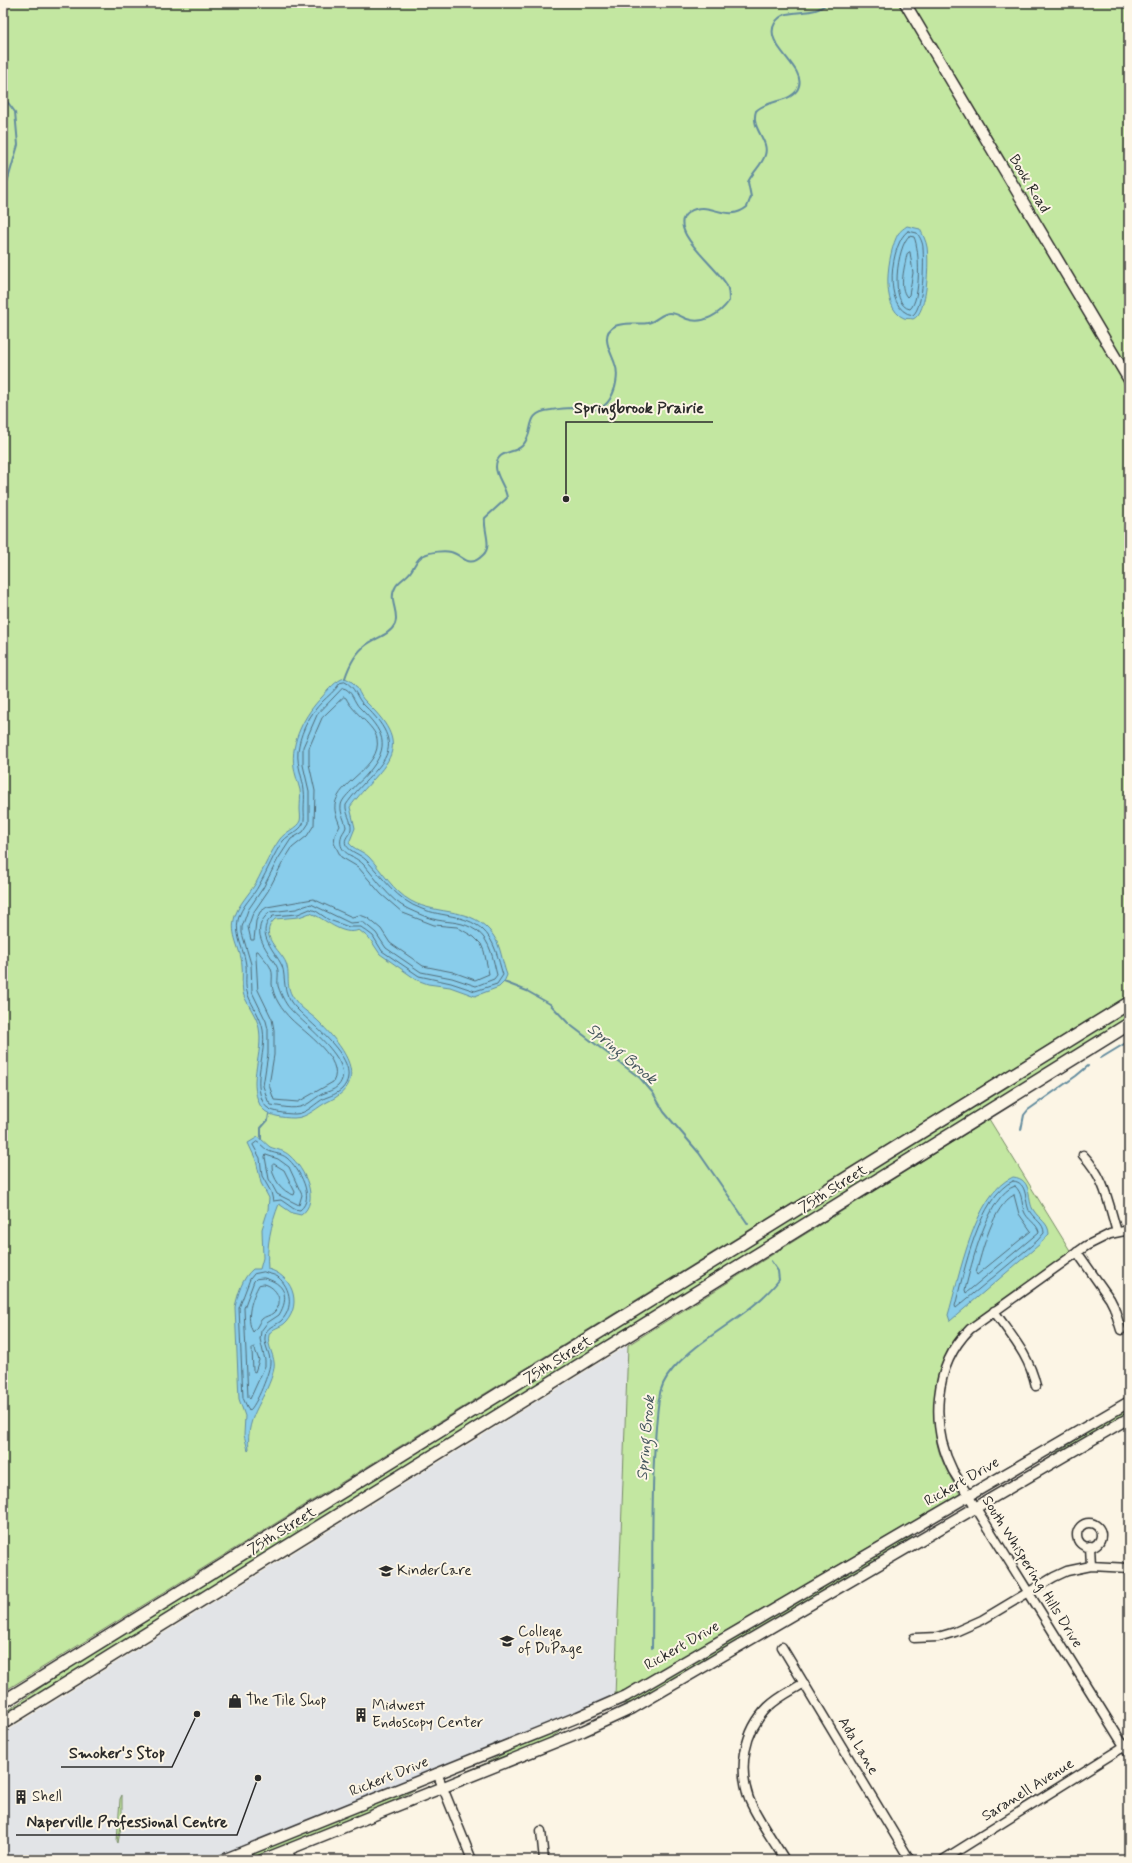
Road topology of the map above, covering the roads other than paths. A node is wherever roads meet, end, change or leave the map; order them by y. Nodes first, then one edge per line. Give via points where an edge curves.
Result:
1 (905, 3) edge
2 (1129, 380) edge
3 (1129, 1003) edge
4 (1129, 1024) edge
5 (1083, 1155) dead end
6 (1129, 1230) edge
7 (1117, 1232) junction
8 (1078, 1252) junction
9 (994, 1311) junction
10 (1121, 1330) dead end
11 (1036, 1386) dead end
12 (1129, 1402) edge
13 (1129, 1418) edge
14 (968, 1496) junction
15 (976, 1508) junction
16 (1090, 1546) dead end
17 (1091, 1566) junction
18 (1129, 1568) edge
19 (1028, 1592) junction
20 (914, 1638) dead end
21 (782, 1647) dead end
22 (804, 1683) junction
23 (3, 1702) edge
24 (3, 1723) edge
25 (1128, 1748) edge
26 (437, 1773) junction
27 (443, 1788) junction
28 (541, 1831) dead end
29 (287, 1850) junction
30 (223, 1860) edge
31 (262, 1860) edge
32 (292, 1860) edge
33 (472, 1860) edge
34 (544, 1860) edge
35 (785, 1860) edge
36 (910, 1860) edge
37 (943, 1860) edge

1 - 2 street, Book Road
3 - 23 main road, 75th Street
4 - 24 main road, 75th Street
5 - 7 street via 1094,1166 1099,1176
6 - 7 street, South Whispering Hills Drive
7 - 8 street, South Whispering Hills Drive via 1094,1241
8 - 9 street, South Whispering Hills Drive
8 - 10 street via 1112,1303
9 - 11 street via 1026,1356
9 - 14 street, South Whispering Hills Drive via 970,1329 955,1346 944,1369 940,1391 941,1442 953,1471
12 - 14 street, Rickert Drive
13 - 15 street, Rickert Drive
14 - 15 street, South Whispering Hills Drive
14 - 26 street, Rickert Drive via 626,1696
15 - 19 street, South Whispering Hills Drive
15 - 27 street, Rickert Drive via 633,1708
16 - 17 street
17 - 18 street
17 - 19 street via 1067,1571
19 - 20 street via 989,1617 955,1632 938,1637
19 - 25 street, South Whispering Hills Drive
21 - 22 street, Ada Lane
22 - 35 street via 776,1700 761,1715 748,1738 743,1764 749,1798
22 - 36 street, Ada Lane
25 - 37 street, Saranell Avenue
26 - 27 street
26 - 30 street, Rickert Drive
27 - 29 street, Rickert Drive
27 - 33 street
28 - 34 street
29 - 31 street, Rickert Drive
29 - 32 street

